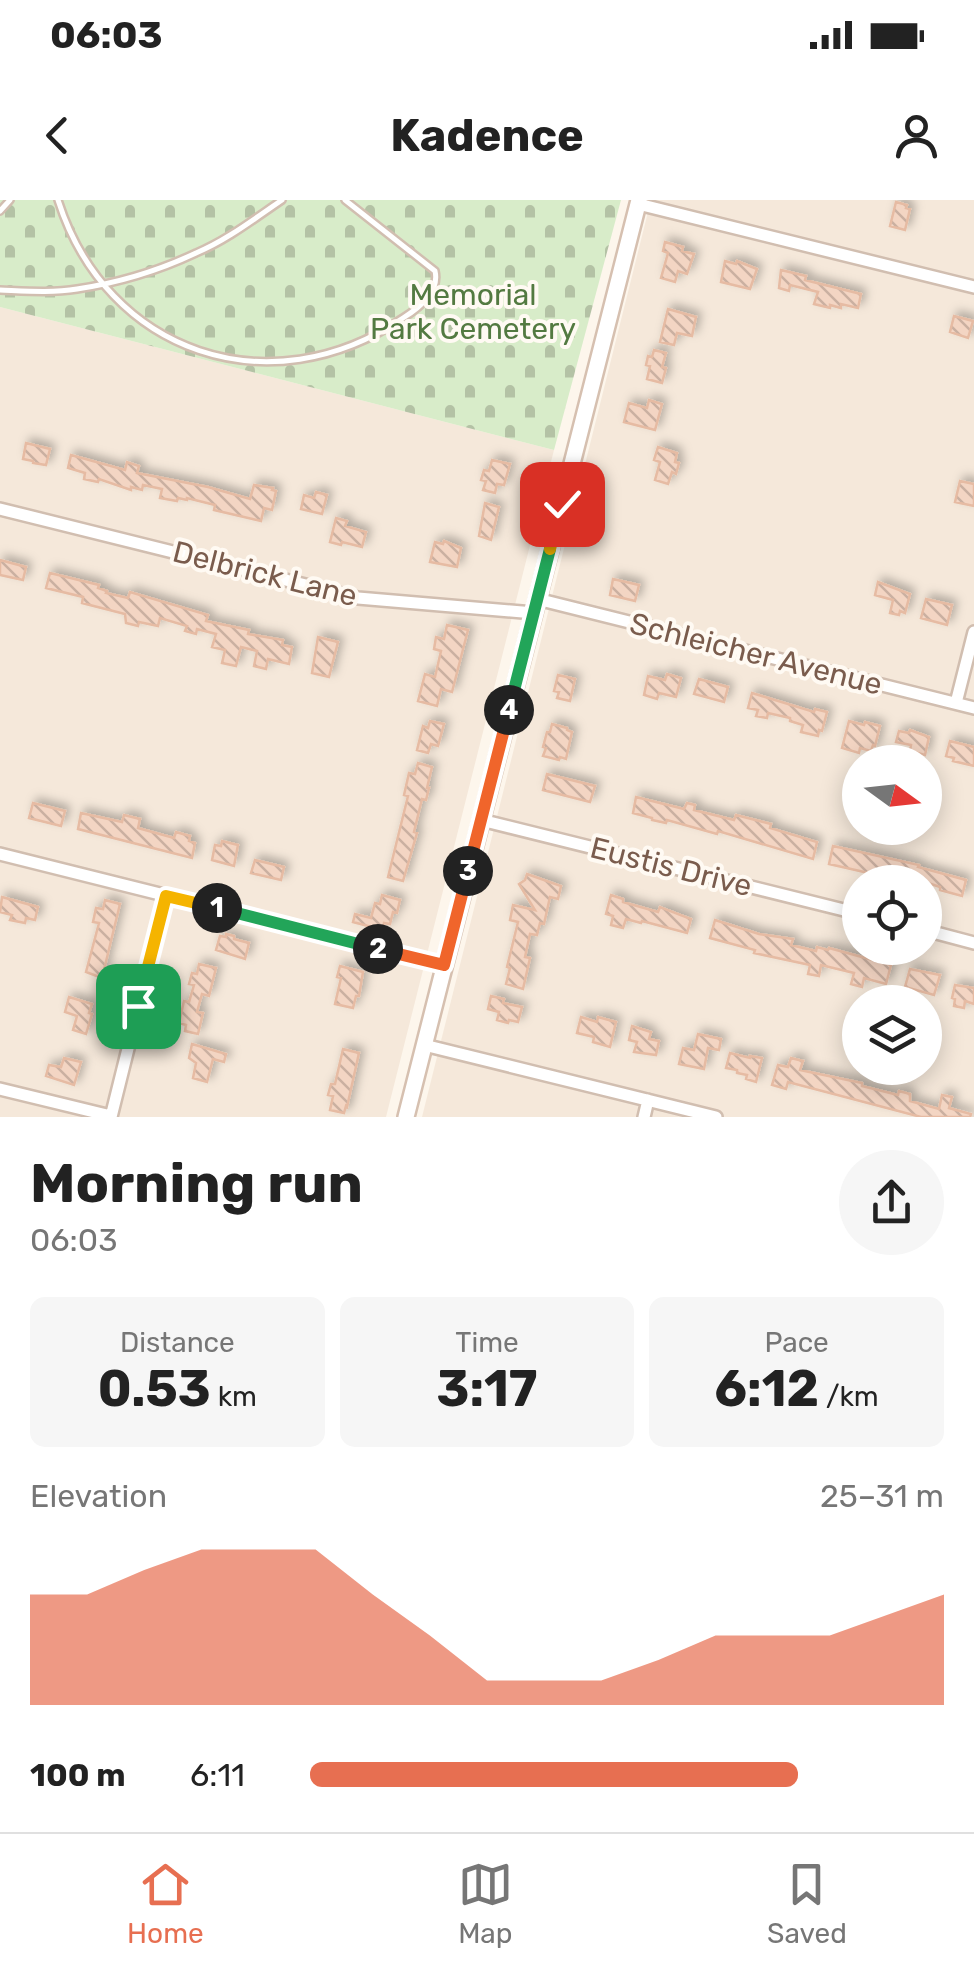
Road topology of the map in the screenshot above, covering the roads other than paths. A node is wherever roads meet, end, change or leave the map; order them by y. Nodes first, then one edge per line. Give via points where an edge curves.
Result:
1 (10, 200) edge
2 (58, 200) edge
3 (282, 200) edge
4 (345, 200) edge
5 (638, 202) edge
6 (0, 211) edge
7 (102, 283) junction
8 (974, 287) edge
9 (0, 290) edge
10 (0, 508) edge
11 (536, 606) junction
12 (974, 632) edge
13 (956, 703) junction
14 (974, 708) edge
15 (481, 820) junction
16 (0, 854) edge
17 (166, 896) junction
18 (842, 910) edge
19 (942, 935) edge
20 (974, 943) edge
21 (444, 965) junction
22 (424, 1045) junction
23 (0, 1088) edge
24 (648, 1100) junction
25 (111, 1117) edge
26 (406, 1117) edge
27 (644, 1117) edge
28 (716, 1117) edge

1 - 6 lane
2 - 7 lane
3 - 7 lane via 196,254
4 - 7 lane via 437,279 411,313 350,348 286,362 216,355 138,320
5 - 8 street
5 - 11 main road
7 - 9 lane
10 - 11 street, Delbrick Lane via 358,598
11 - 13 street, Schleicher Avenue
11 - 15 main road
12 - 13 street
13 - 14 street, Schleicher Avenue
15 - 18 street, Eustis Drive
15 - 21 main road
16 - 17 street
17 - 21 street
17 - 25 street
19 - 20 street
21 - 22 main road
22 - 24 street
22 - 26 main road
23 - 25 street
24 - 27 street
24 - 28 street

